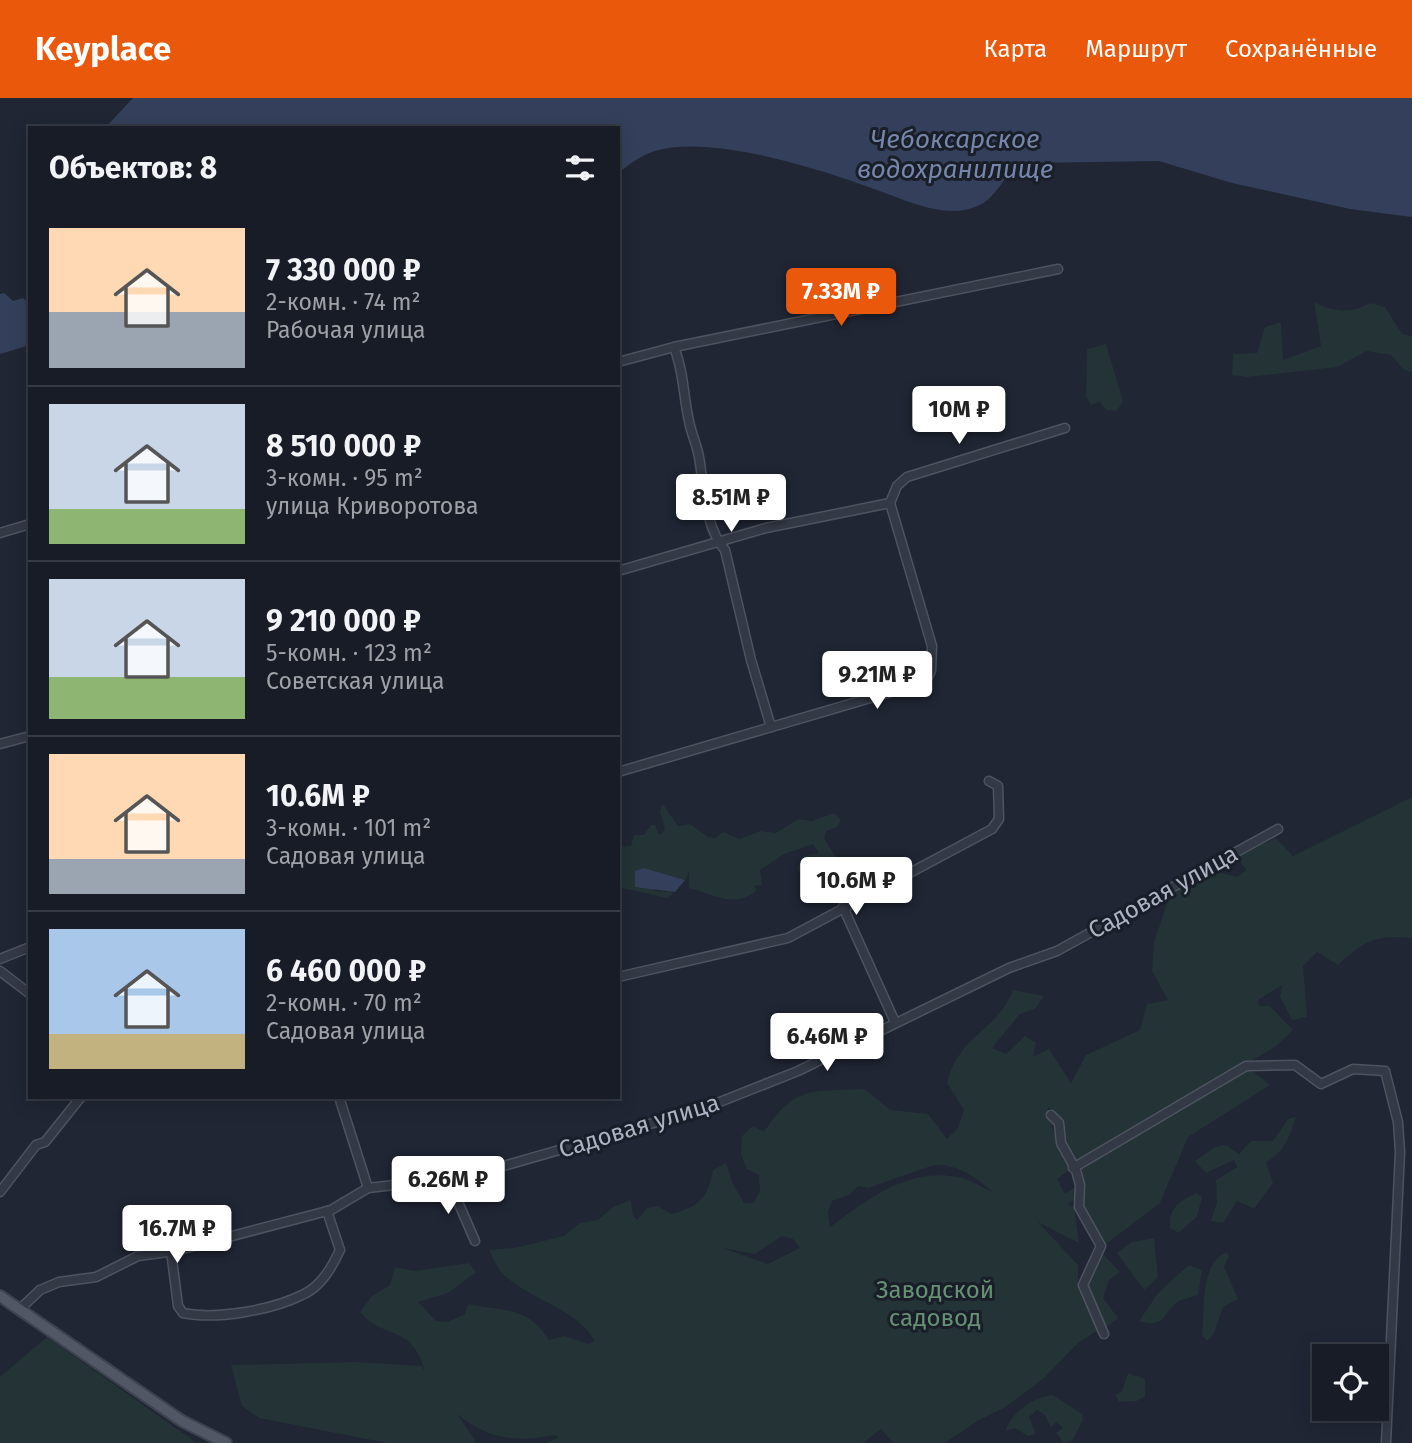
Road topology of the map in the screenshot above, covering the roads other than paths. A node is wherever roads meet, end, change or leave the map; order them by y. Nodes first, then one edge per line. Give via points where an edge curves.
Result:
1 (1058, 269) dead end
2 (674, 347) junction
3 (620, 361) edge
4 (1065, 428) dead end
5 (890, 503) junction
6 (28, 525) edge
7 (0, 533) edge
8 (718, 542) junction
9 (620, 570) edge
10 (771, 727) junction
11 (28, 737) edge
12 (0, 744) edge
13 (620, 771) edge
14 (989, 781) dead end
15 (1278, 828) dead end
16 (843, 907) junction
17 (28, 948) edge
18 (0, 959) edge
19 (0, 971) edge
20 (620, 977) edge
21 (28, 992) edge
22 (895, 1022) junction
23 (80, 1099) edge
24 (340, 1099) edge
25 (1051, 1115) dead end
26 (1073, 1168) junction
27 (448, 1179) junction
28 (368, 1188) junction
29 (0, 1192) edge
30 (327, 1211) junction
31 (475, 1241) dead end
32 (171, 1251) junction
33 (0, 1296) edge
34 (20, 1309) junction
35 (1104, 1334) dead end
36 (226, 1443) edge
37 (1386, 1443) edge

1 - 2 street
2 - 3 street
2 - 8 street
4 - 5 street via 908,477 897,486
5 - 8 street
5 - 10 street via 932,646 931,671 925,682
6 - 7 street
8 - 9 street
8 - 10 street via 725,550
10 - 13 street
11 - 12 street
14 - 16 street via 998,786 999,819 992,829
15 - 22 street, Садовая улица via 1057,951 1009,968
16 - 20 street via 788,938
16 - 22 street
17 - 18 street
19 - 21 street
22 - 27 street, Садовая улица via 798,1071 702,1109
23 - 29 street
24 - 28 street
25 - 26 street via 1059,1123 1061,1143
26 - 35 street via 1080,1185 1079,1207 1101,1246 1083,1285
26 - 37 street via 1247,1066 1295,1065 1321,1084 1353,1069 1385,1071 1400,1152
27 - 28 street, Садовая улица
27 - 31 street
28 - 30 street, Садовая улица
30 - 32 street, Садовая улица
30 - 32 street via 340,1250 329,1273 304,1295 244,1312 183,1313 178,1306
32 - 34 street, Садовая улица via 138,1256 96,1277 59,1282 40,1290
33 - 34 main road
34 - 36 main road via 182,1421

